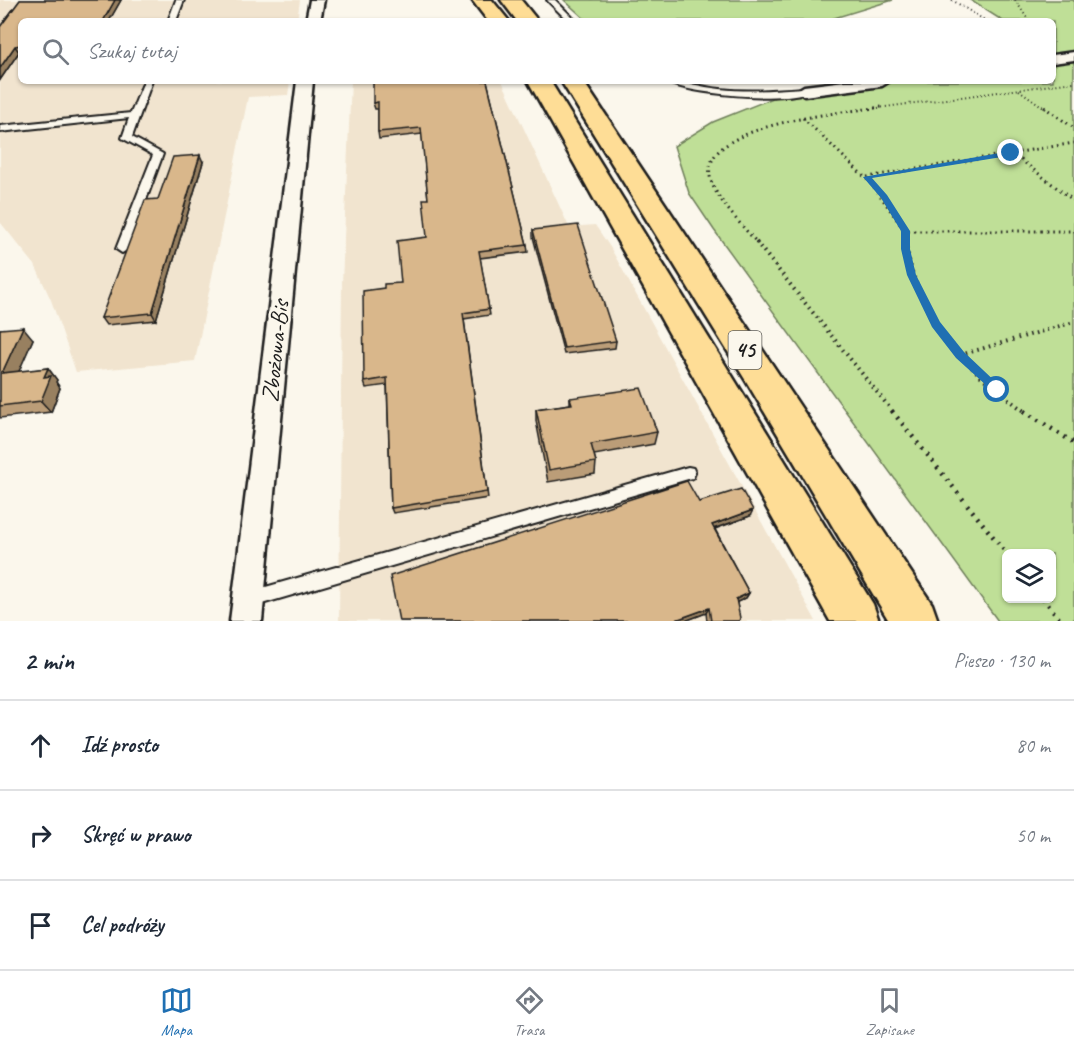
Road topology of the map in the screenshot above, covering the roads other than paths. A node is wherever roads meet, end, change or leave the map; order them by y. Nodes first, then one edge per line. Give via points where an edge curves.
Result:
1 (180, 0) edge
2 (317, 0) edge
3 (482, 0) edge
4 (511, 0) edge
5 (551, 0) edge
6 (173, 18) edge
7 (314, 18) edge
8 (496, 18) edge
9 (526, 18) edge
10 (569, 18) edge
11 (1074, 56) edge
12 (1056, 58) edge
13 (147, 84) edge
14 (305, 84) edge
15 (541, 84) edge
16 (574, 84) edge
17 (682, 84) edge
18 (859, 84) edge
19 (804, 91) joint
20 (135, 115) junction
21 (0, 129) edge
22 (122, 249) dead end
23 (688, 472) dead end
24 (247, 611) edge
25 (856, 621) edge
26 (915, 621) edge

1 - 6 lane
2 - 7 street
3 - 8 main road
4 - 9 main road
5 - 10 lane
11 - 12 street
13 - 20 lane
14 - 24 street, Zbożowa-Bis
15 - 25 main road, 45
16 - 26 main road, 45
17 - 19 lane via 760,94
18 - 19 street
20 - 21 lane
20 - 22 lane via 127,138 158,154
23 - 24 lane

